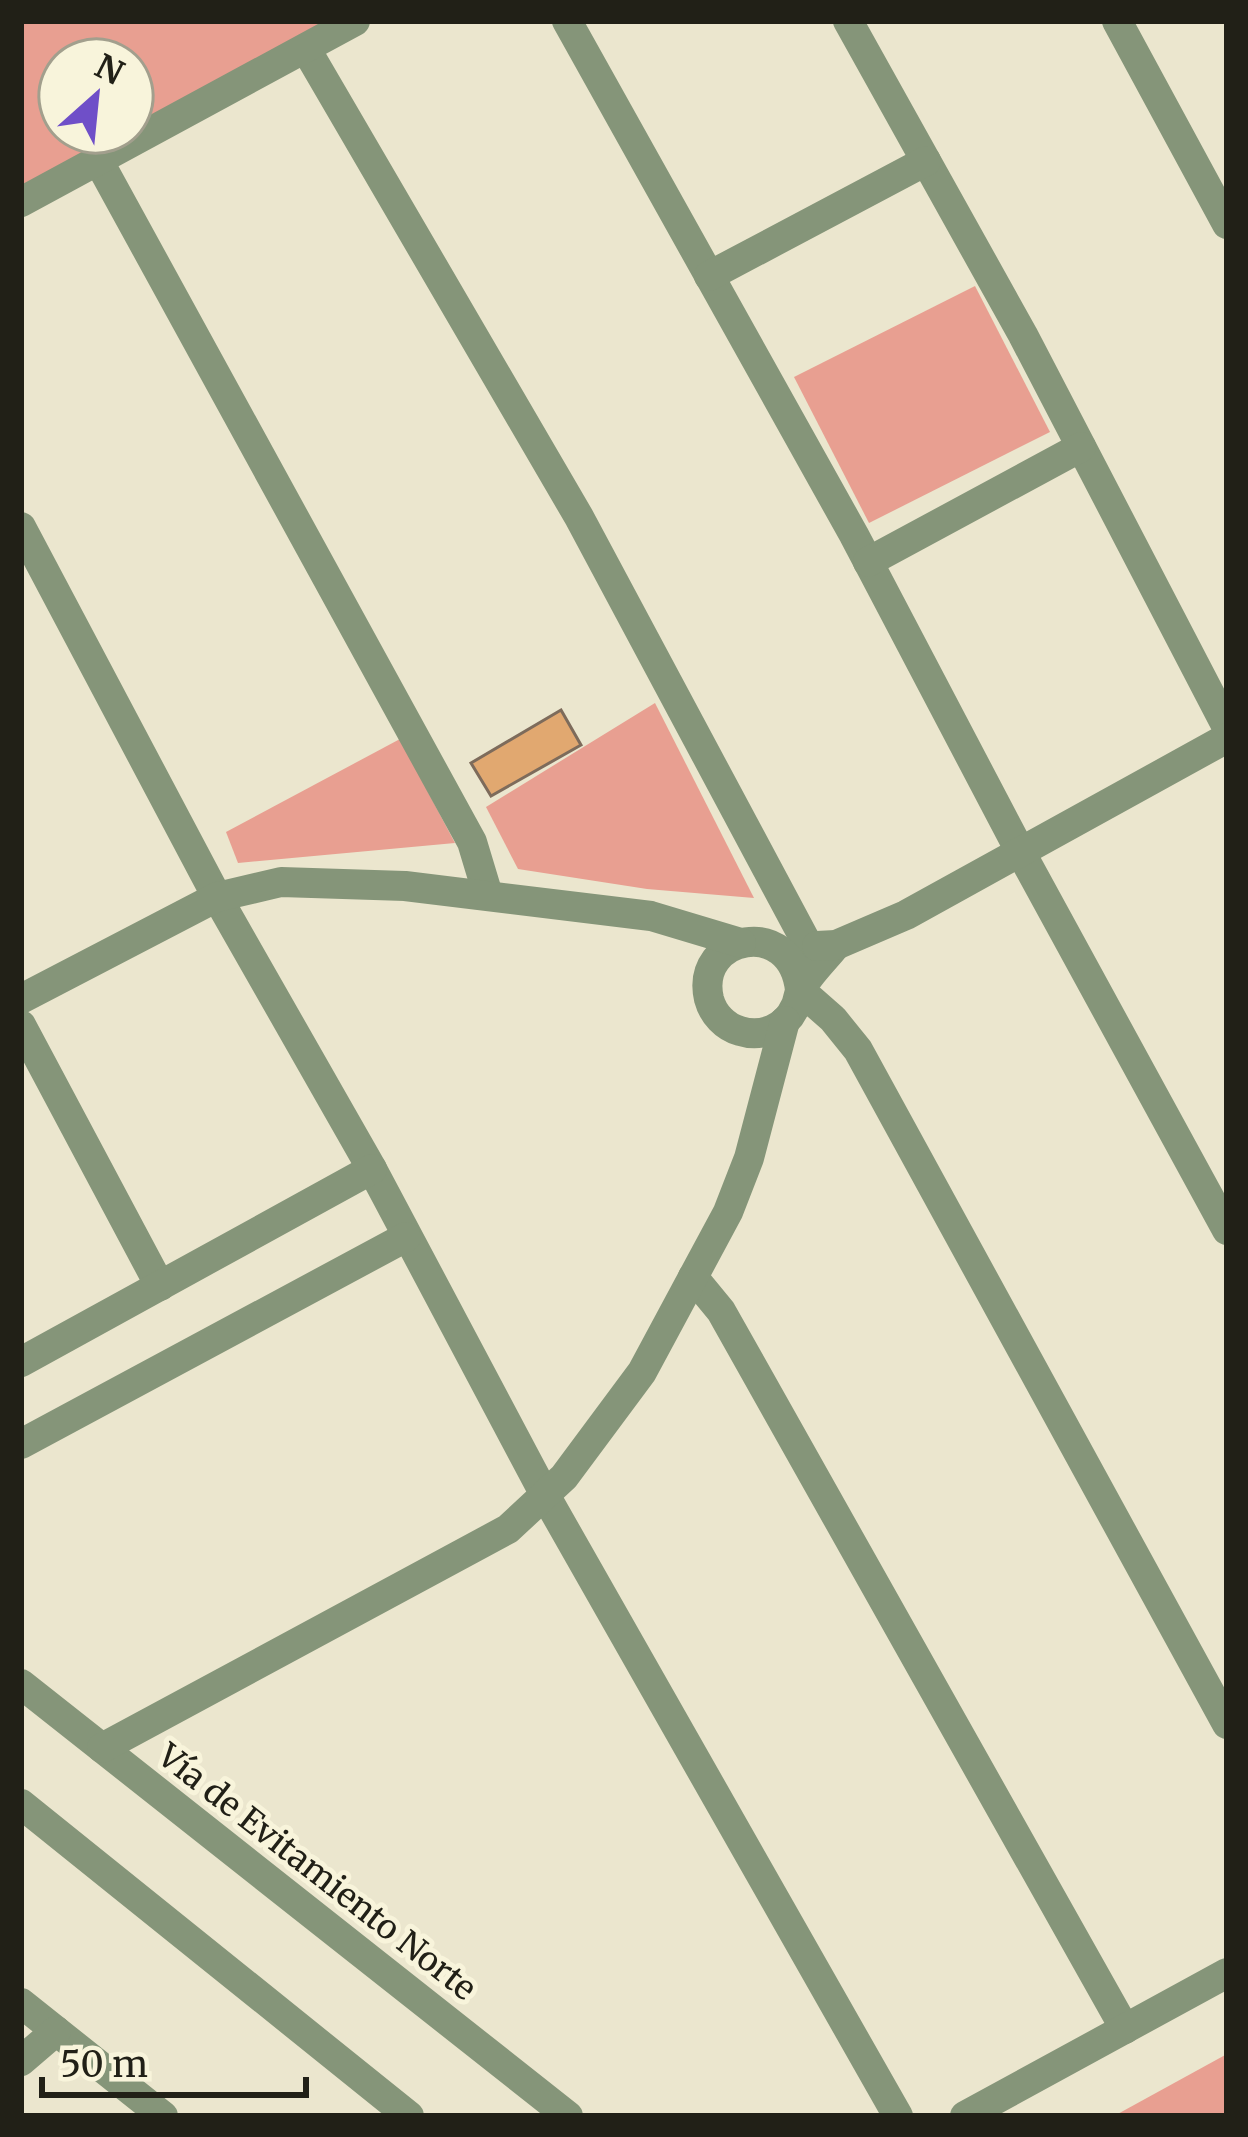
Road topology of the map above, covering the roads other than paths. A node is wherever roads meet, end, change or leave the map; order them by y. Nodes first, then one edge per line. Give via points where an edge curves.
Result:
1 (355, 21) edge
2 (567, 21) edge
3 (848, 21) edge
4 (1118, 21) edge
5 (306, 49) junction
6 (98, 160) junction
7 (926, 161) junction
8 (21, 202) edge
9 (1227, 224) edge
10 (709, 276) junction
11 (1082, 447) junction
12 (21, 527) edge
13 (868, 562) junction
14 (1227, 727) edge
15 (1227, 738) edge
16 (1020, 851) junction
17 (488, 895) junction
18 (217, 897) junction
19 (741, 943) junction
20 (808, 947) junction
21 (800, 990) junction
22 (21, 999) edge
23 (785, 1021) junction
24 (21, 1024) edge
25 (372, 1169) junction
26 (1227, 1230) edge
27 (406, 1238) junction
28 (693, 1277) junction
29 (160, 1286) junction
30 (21, 1362) edge
31 (21, 1444) edge
32 (545, 1495) junction
33 (21, 1684) edge
34 (1227, 1724) edge
35 (102, 1748) junction
36 (21, 1804) edge
37 (1227, 1973) edge
38 (21, 2003) edge
39 (1125, 2029) junction
40 (56, 2031) junction
41 (21, 2061) edge
42 (163, 2116) edge
43 (409, 2116) edge
44 (568, 2116) edge
45 (898, 2116) edge
46 (965, 2116) edge

1 - 5 street
2 - 10 street
3 - 7 street
4 - 9 street
5 - 6 street
5 - 20 street via 579,517
6 - 8 street
6 - 17 street via 472,842
7 - 10 street
7 - 11 street
10 - 13 street
11 - 13 street
11 - 14 street
12 - 18 street
13 - 16 street
15 - 16 street
16 - 20 street via 905,914
16 - 26 street
17 - 18 street via 280,882
17 - 19 street via 651,916
18 - 22 street
18 - 25 street
19 - 20 street
19 - 23 street via 712,966 712,1009 747,1033
20 - 21 street
20 - 21 street via 791,960
21 - 23 street
21 - 34 street via 858,1050
23 - 28 street via 749,1158
24 - 29 street
25 - 27 street
25 - 29 street
27 - 31 street
27 - 32 street
28 - 32 street via 642,1372
28 - 39 street via 721,1311
29 - 30 street
32 - 35 street via 508,1529
32 - 45 street
33 - 35 street, Vía de Evitamiento Norte
35 - 44 street, Vía de Evitamiento Norte
36 - 43 street
37 - 39 street
38 - 40 street
39 - 46 street
40 - 41 street
40 - 42 street

